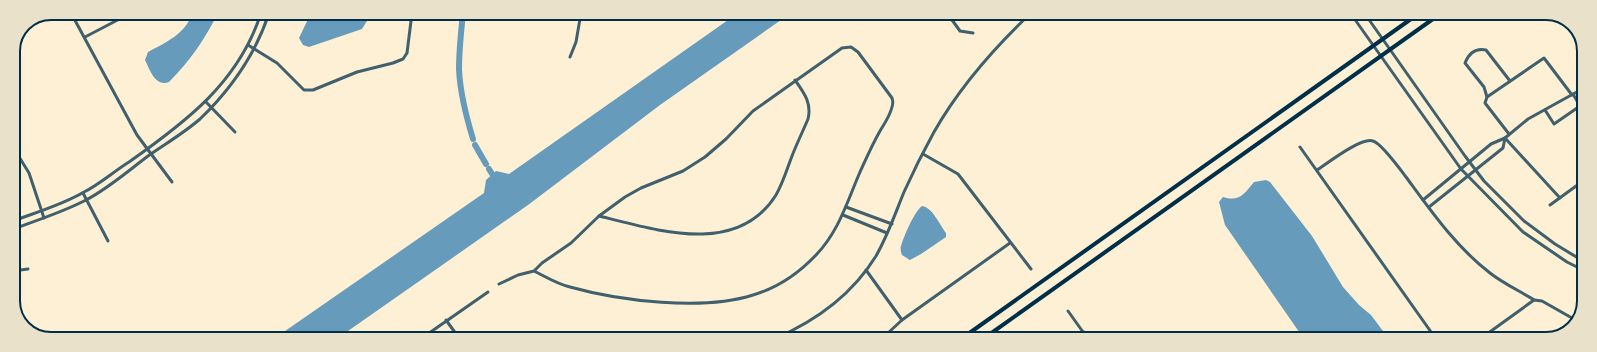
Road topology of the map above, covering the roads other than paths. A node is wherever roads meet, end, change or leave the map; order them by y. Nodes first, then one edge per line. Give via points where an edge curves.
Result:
1 (75, 20) edge
2 (118, 20) edge
3 (258, 20) edge
4 (266, 20) edge
5 (411, 20) edge
6 (580, 20) edge
7 (952, 20) edge
8 (1026, 20) edge
9 (1355, 20) edge
10 (1369, 20) edge
11 (1410, 20) edge
12 (1431, 20) edge
13 (973, 33) dead end
14 (85, 38) junction
15 (1383, 39) junction
16 (248, 45) junction
17 (1374, 46) junction
18 (254, 48) junction
19 (1390, 49) junction
20 (1381, 56) junction
21 (570, 57) dead end
22 (795, 80) junction
23 (1510, 81) junction
24 (1577, 92) edge
25 (1573, 95) junction
26 (1487, 97) junction
27 (1577, 101) edge
28 (206, 102) junction
29 (211, 107) junction
30 (1577, 108) edge
31 (1545, 110) junction
32 (235, 132) dead end
33 (1509, 134) junction
34 (1505, 138) junction
35 (1300, 147) dead end
36 (148, 148) junction
37 (152, 154) junction
38 (923, 154) junction
39 (20, 158) edge
40 (1469, 163) junction
41 (1461, 169) junction
42 (1317, 170) junction
43 (1475, 170) junction
44 (1468, 176) junction
45 (172, 182) dead end
46 (1577, 186) edge
47 (82, 193) junction
48 (1560, 198) junction
49 (86, 200) junction
50 (1423, 200) junction
51 (1550, 205) dead end
52 (846, 207) junction
53 (1429, 207) junction
54 (42, 210) junction
55 (843, 215) junction
56 (600, 216) junction
57 (20, 218) edge
58 (44, 218) junction
59 (892, 224) junction
60 (20, 227) edge
61 (888, 233) junction
62 (108, 241) dead end
63 (1010, 243) junction
64 (1577, 257) edge
65 (1577, 267) edge
66 (28, 269) dead end
67 (1031, 269) dead end
68 (20, 270) edge
69 (866, 270) junction
70 (534, 271) junction
71 (499, 284) dead end
72 (488, 292) dead end
73 (1534, 300) junction
74 (1068, 311) dead end
75 (1572, 318) dead end
76 (446, 320) junction
77 (902, 320) junction
78 (430, 332) edge
79 (455, 332) edge
80 (789, 332) edge
81 (889, 332) edge
82 (971, 332) edge
83 (994, 332) edge
84 (1084, 332) edge
85 (1431, 332) edge
86 (1490, 332) edge

1 - 14 street
2 - 14 street
3 - 16 street
4 - 18 street
5 - 18 street via 407,53 403,59 357,72 313,90 304,90 277,63
6 - 21 street
7 - 13 street via 960,31
8 - 38 street via 1000,44 950,106
9 - 17 street
10 - 15 street
11 - 15 main road
12 - 19 main road
14 - 36 street via 137,135
15 - 17 main road
15 - 19 street
16 - 18 street
16 - 28 street via 224,81
17 - 20 street
17 - 82 main road
18 - 29 street via 234,81
19 - 20 main road
19 - 40 street
20 - 41 street
20 - 83 main road
22 - 52 street via 838,49 851,47 858,52 892,98 892,107 867,156
22 - 56 street via 753,111 706,157 636,191
22 - 56 street via 807,99 808,119 776,194 756,217 726,232 705,234 662,231
23 - 25 street via 1544,58
23 - 26 street
23 - 26 street via 1486,50 1476,50 1465,62 1484,87
24 - 25 street
25 - 27 street
25 - 31 street
26 - 33 street via 1485,103
28 - 29 street
28 - 36 street
29 - 32 street
29 - 37 street via 200,119
30 - 31 street via 1554,124
31 - 33 street
33 - 34 street
34 - 40 street via 1491,144
34 - 43 street via 1503,148
34 - 48 street
35 - 42 street
36 - 37 street
36 - 47 street
37 - 45 street
37 - 49 street
38 - 59 street
38 - 63 street via 958,174
39 - 54 street via 29,173
40 - 41 street
40 - 43 street
41 - 44 street
41 - 50 street
42 - 50 street via 1358,144 1373,141 1394,161
42 - 85 street
43 - 44 street
43 - 64 street via 1524,221
44 - 53 street
44 - 65 street via 1524,232
46 - 48 street
47 - 49 street
47 - 54 street
48 - 51 street
49 - 58 street
49 - 62 street
50 - 53 street
52 - 55 street
52 - 59 street
53 - 73 street via 1454,239 1475,260 1503,283
54 - 57 street
54 - 58 street
55 - 61 street
55 - 70 street via 817,254 793,276 770,289 734,300 694,303 627,298 570,287
56 - 70 street via 572,243
58 - 60 street
59 - 61 street
61 - 69 street
63 - 67 street
63 - 77 street
66 - 68 street
69 - 77 street
69 - 80 street via 849,290 824,312
70 - 71 street
72 - 76 street
73 - 75 street via 1542,301
73 - 86 street
74 - 84 street
76 - 78 street
76 - 79 street
77 - 81 street

